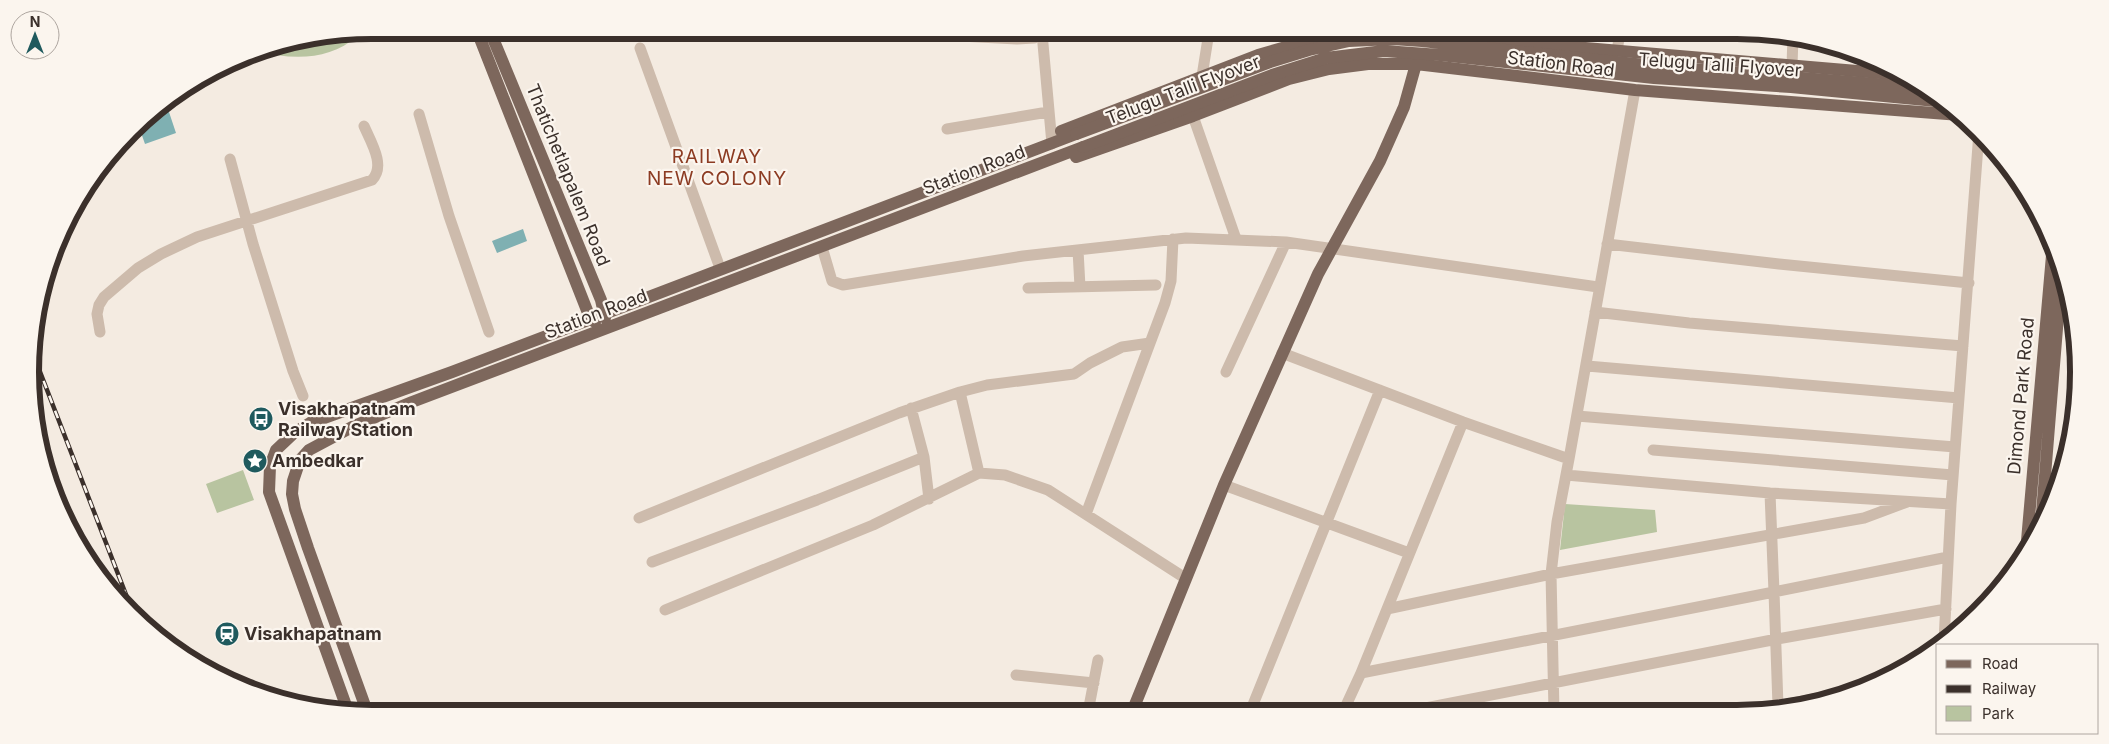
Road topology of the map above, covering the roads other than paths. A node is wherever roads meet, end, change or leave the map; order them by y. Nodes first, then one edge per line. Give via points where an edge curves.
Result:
1 (480, 39) edge
2 (493, 39) edge
3 (1042, 39) edge
4 (1208, 39) edge
5 (1297, 39) edge
6 (1393, 39) edge
7 (1393, 39) edge
8 (1424, 39) edge
9 (1493, 39) edge
10 (1619, 39) edge
11 (1793, 44) edge
12 (640, 48) dead end
13 (1617, 52) junction
14 (1416, 64) junction
15 (1792, 65) junction
16 (1885, 73) edge
17 (1202, 76) junction
18 (1909, 87) edge
19 (1635, 90) junction
20 (1929, 100) edge
21 (1048, 112) junction
22 (418, 114) dead end
23 (1948, 114) edge
24 (1193, 116) junction
25 (364, 126) dead end
26 (947, 129) dead end
27 (1978, 142) edge
28 (1052, 144) junction
29 (1061, 156) junction
30 (230, 159) dead end
31 (246, 221) junction
32 (1173, 239) junction
33 (1236, 239) junction
34 (1286, 242) junction
35 (1607, 244) junction
36 (822, 247) junction
37 (1332, 247) junction
38 (1078, 250) junction
39 (2052, 261) edge
40 (720, 268) junction
41 (1969, 283) junction
42 (1156, 285) dead end
43 (1080, 287) junction
44 (1598, 287) junction
45 (1028, 288) dead end
46 (2060, 290) edge
47 (605, 312) junction
48 (1595, 312) junction
49 (590, 318) junction
50 (604, 330) junction
51 (100, 332) dead end
52 (489, 332) dead end
53 (1150, 343) junction
54 (1964, 346) junction
55 (1282, 353) junction
56 (1586, 366) junction
57 (1226, 372) dead end
58 (1380, 390) junction
59 (960, 392) junction
60 (303, 396) dead end
61 (1959, 398) junction
62 (911, 408) junction
63 (1577, 416) junction
64 (1463, 422) junction
65 (1955, 447) junction
66 (1653, 450) dead end
67 (924, 456) junction
68 (1569, 459) junction
69 (979, 473) junction
70 (1566, 475) junction
71 (1953, 475) junction
72 (1224, 485) junction
73 (1770, 493) junction
74 (929, 499) junction
75 (1906, 502) junction
76 (1951, 504) junction
77 (2043, 505) edge
78 (1086, 514) junction
79 (639, 518) dead end
80 (1326, 522) junction
81 (1771, 535) junction
82 (2027, 536) edge
83 (1409, 552) junction
84 (1948, 557) junction
85 (652, 562) dead end
86 (1551, 574) junction
87 (1185, 578) junction
88 (1774, 592) junction
89 (1387, 609) junction
90 (1946, 609) junction
91 (665, 610) dead end
92 (1945, 633) edge
93 (1551, 636) junction
94 (1777, 639) junction
95 (1098, 660) dead end
96 (1361, 673) junction
97 (1016, 674) dead end
98 (1094, 683) junction
99 (1553, 683) junction
100 (1778, 702) edge
101 (346, 704) edge
102 (365, 705) edge
103 (1089, 705) edge
104 (1135, 705) edge
105 (1253, 705) edge
106 (1346, 705) edge
107 (1441, 705) edge
108 (1554, 705) edge

1 - 49 main road
2 - 47 main road, Thatichetlapalem Road
3 - 21 street
4 - 17 street
5 - 17 main road
6 - 18 main road, Telugu Talli Flyover, bridge via 1654,66
7 - 28 main road, Telugu Talli Flyover, bridge via 1348,41 1270,62
8 - 14 street
9 - 13 main road
10 - 13 street
11 - 15 street
12 - 40 street
13 - 15 main road
14 - 19 main road, Station Road
14 - 24 main road, Station Road via 1368,64 1329,69 1289,79
14 - 37 main road via 1404,107 1380,161
15 - 16 main road
17 - 28 main road via 1060,131
19 - 23 main road, Station Road
19 - 35 street
20 - 29 main road, Telugu Talli Flyover, bridge via 1654,78 1384,51 1326,58 1281,72
21 - 26 street
21 - 28 street
22 - 52 street
24 - 29 main road, Station Road via 1078,157
24 - 33 street
25 - 31 street via 378,167 378,175 372,180
27 - 41 street
28 - 40 main road, Station Road
29 - 36 main road, Station Road
30 - 31 street
31 - 51 street via 197,237 138,268 99,305
31 - 60 street via 292,371
32 - 33 street
32 - 38 street
32 - 53 street via 1170,288
33 - 34 street
34 - 37 street
34 - 57 street
35 - 41 street
35 - 44 street
36 - 38 street via 832,281 843,285 953,266
36 - 50 main road, Station Road
37 - 44 street
37 - 55 main road
38 - 43 street
39 - 82 main road, Dimond Park Road
40 - 47 main road, Station Road
41 - 54 street
42 - 43 street
43 - 45 street
44 - 48 street
46 - 77 main road, Dimond Park Road
47 - 49 main road, Station Road
47 - 50 main road, Thatichetlapalem Road
48 - 54 street
48 - 56 street
49 - 50 main road
49 - 101 main road, Station Road via 310,423 276,450 268,479 272,503
50 - 102 main road, Station Road via 354,426 309,450 300,460 292,481 295,509
53 - 59 street via 1122,347 1074,374 987,385
53 - 78 street
54 - 61 street
55 - 58 street
55 - 72 main road
56 - 61 street
56 - 63 street
58 - 64 street
58 - 80 street
59 - 62 street
59 - 69 street
61 - 65 street
62 - 67 street
62 - 79 street
63 - 65 street
63 - 68 street
64 - 68 street
64 - 83 street
65 - 71 street
66 - 71 street
67 - 74 street
67 - 85 street
68 - 70 street
69 - 74 street
69 - 78 street via 1005,475 1032,483
70 - 73 street
70 - 86 street
71 - 76 street
72 - 80 street
72 - 87 main road
73 - 75 street
73 - 81 street
74 - 91 street via 829,544
75 - 76 street
75 - 81 street via 1864,518
76 - 84 street
78 - 87 street
80 - 83 street
80 - 105 street
81 - 86 street
81 - 88 street
83 - 89 street
84 - 88 street
84 - 90 street
86 - 89 street
86 - 93 street
87 - 104 main road
88 - 93 street
88 - 94 street
89 - 96 street
90 - 92 street
90 - 94 street
93 - 96 street
93 - 99 street
94 - 99 street
94 - 100 street
95 - 98 street
96 - 106 street
97 - 98 street
98 - 103 street
99 - 107 street
99 - 108 street

